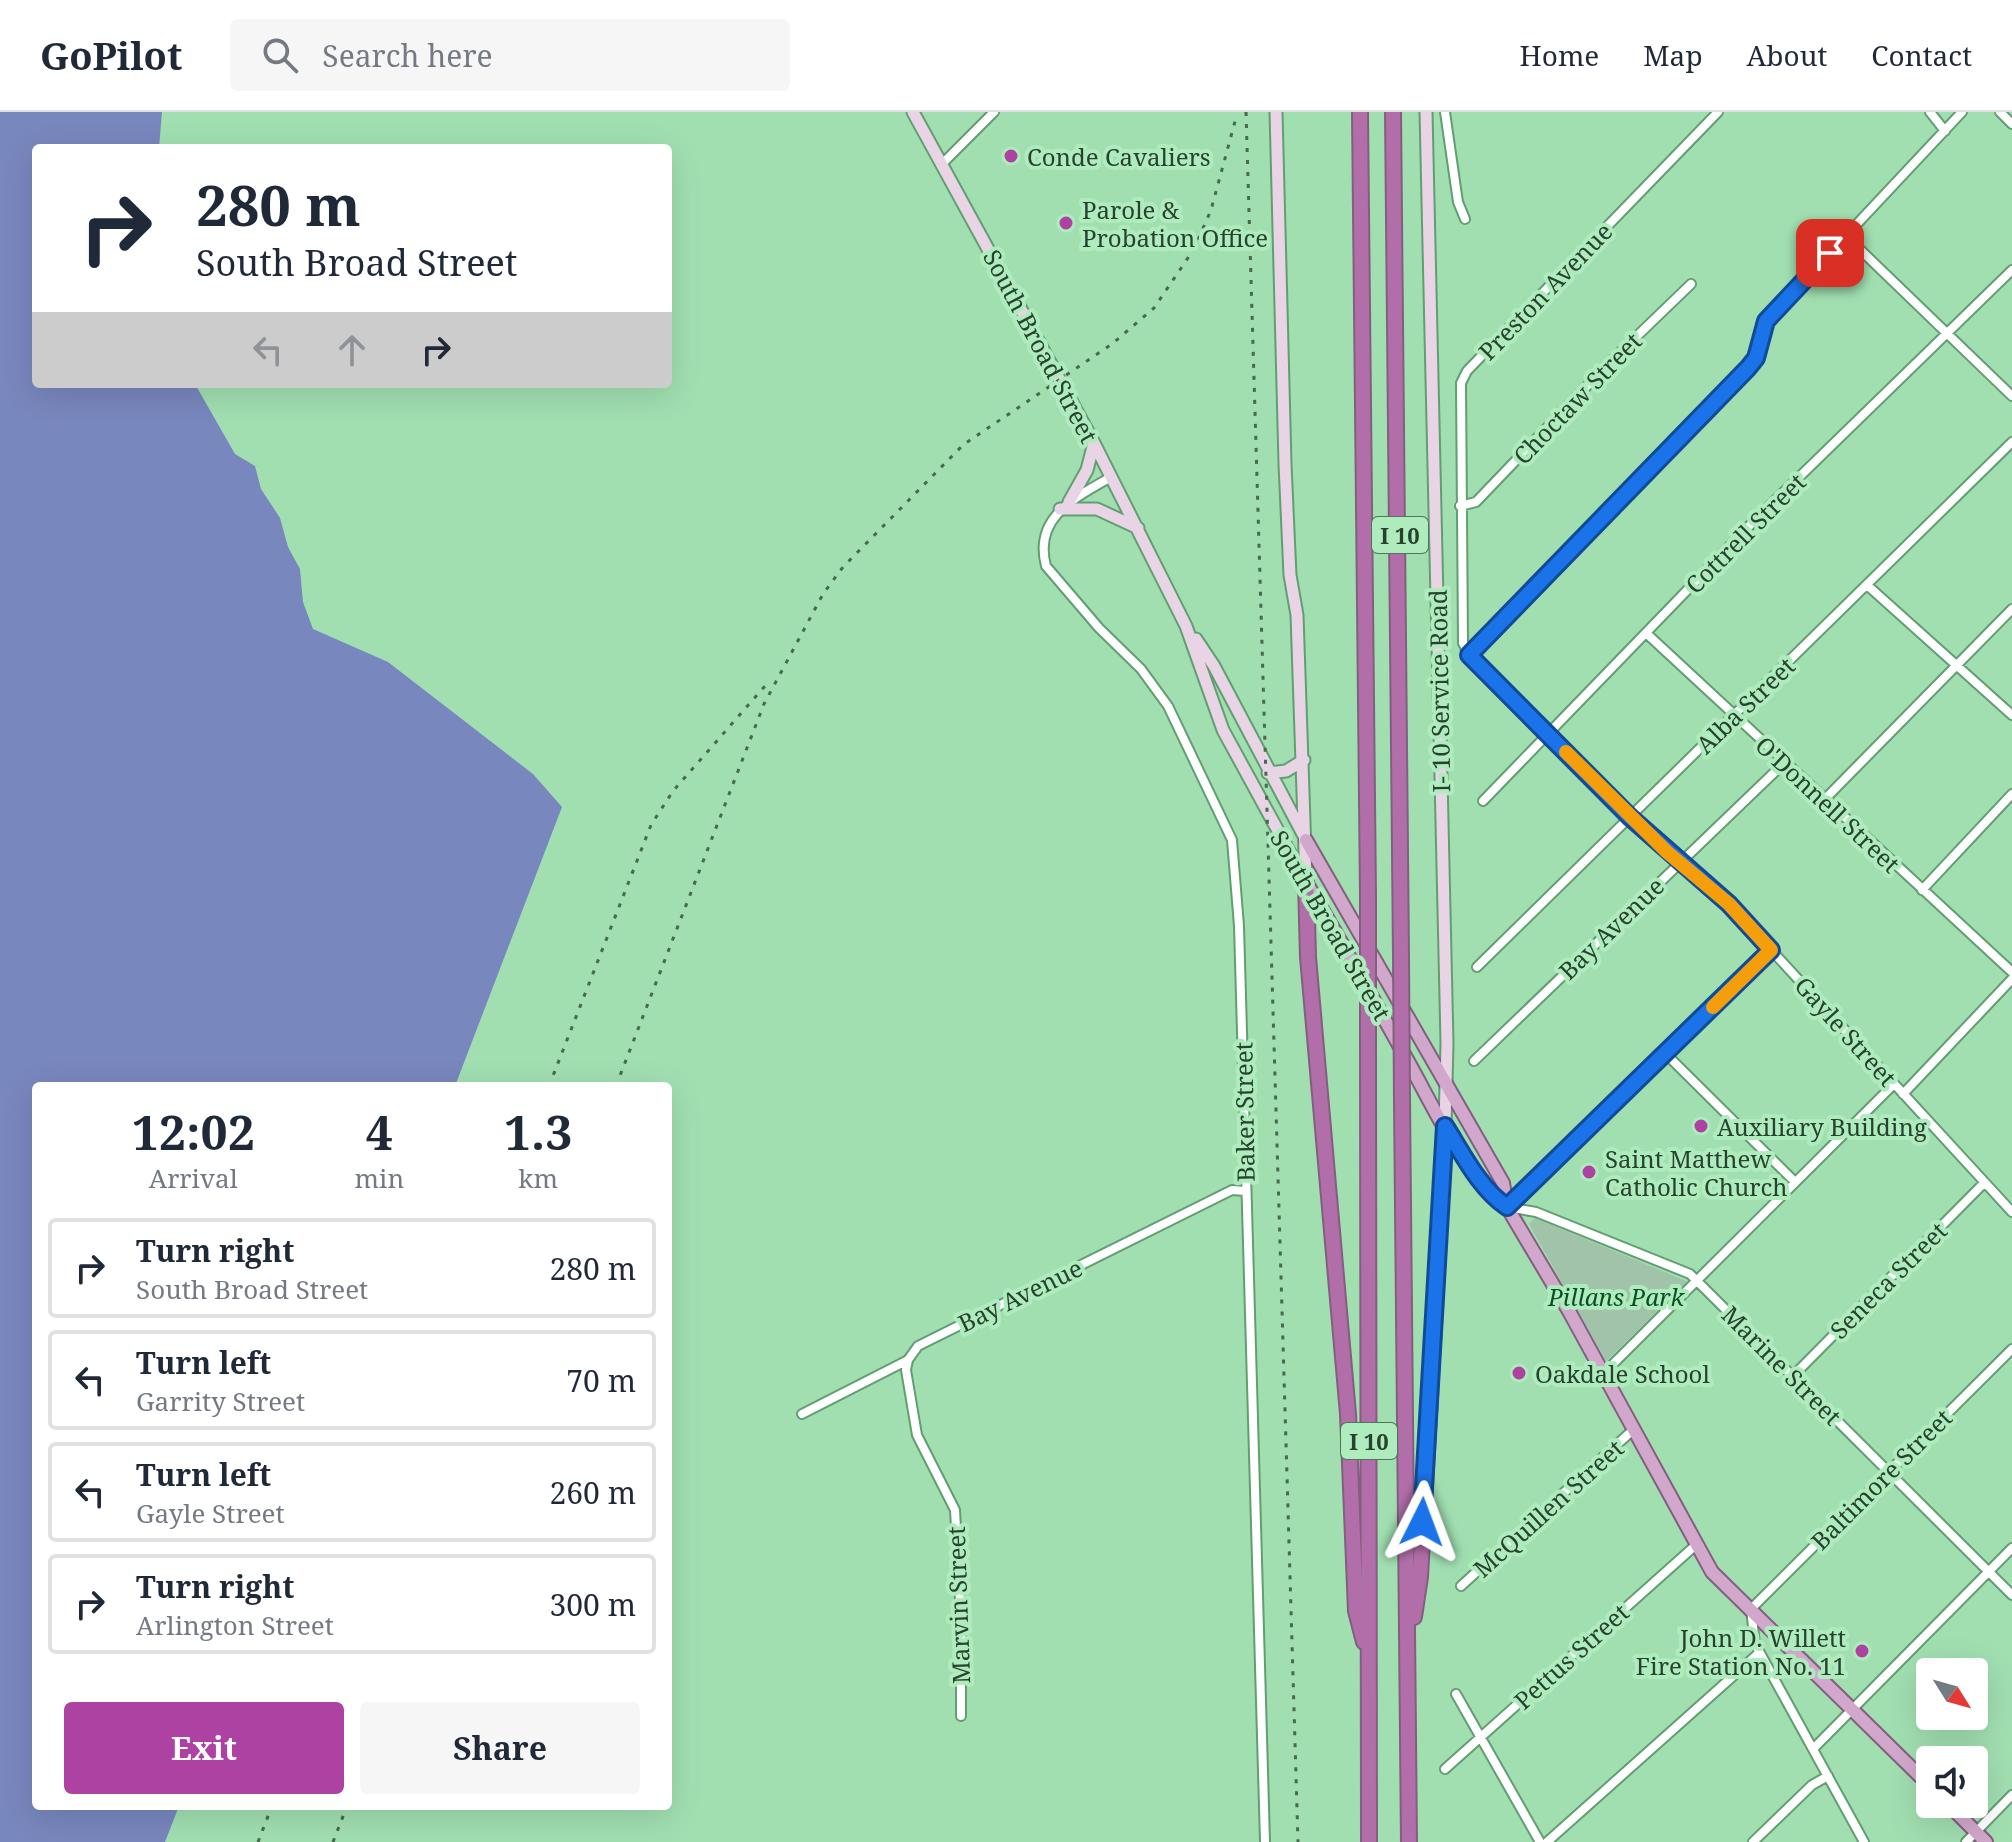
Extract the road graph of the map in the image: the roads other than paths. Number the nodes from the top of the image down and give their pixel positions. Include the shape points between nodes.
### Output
1 (913, 112) edge
2 (994, 112) edge
3 (1276, 112) edge
4 (1360, 112) edge
5 (1393, 112) edge
6 (1426, 112) edge
7 (1445, 112) edge
8 (1718, 112) edge
9 (1930, 112) edge
10 (1962, 112) edge
11 (2000, 112) edge
12 (2012, 124) edge
13 (1945, 131) junction
14 (942, 164) junction
15 (1465, 219) dead end
16 (1846, 236) junction
17 (2012, 270) edge
18 (1691, 284) dead end
19 (1946, 334) junction
20 (2012, 396) edge
21 (2012, 442) edge
22 (1094, 443) junction
23 (1111, 477) junction
24 (1065, 505) junction
25 (1460, 506) junction
26 (1138, 528) junction
27 (1867, 585) junction
28 (2012, 609) edge
29 (1186, 626) junction
30 (1646, 633) junction
31 (1469, 655) junction
32 (1957, 665) junction
33 (2012, 715) edge
34 (1734, 716) junction
35 (1547, 733) junction
36 (1304, 760) junction
37 (1784, 763) junction
38 (1268, 773) junction
39 (2012, 794) edge
40 (1824, 800) junction
41 (1483, 801) dead end
42 (1630, 817) junction
43 (1306, 840) junction
44 (1680, 862) junction
45 (1306, 882) junction
46 (1922, 890) junction
47 (1771, 950) junction
48 (1477, 967) dead end
49 (2012, 972) edge
50 (2012, 979) edge
51 (1666, 1054) junction
52 (1474, 1061) dead end
53 (1894, 1084) junction
54 (1446, 1087) junction
55 (1903, 1094) junction
56 (1445, 1126) junction
57 (1795, 1182) junction
58 (1984, 1183) junction
59 (1245, 1191) junction
60 (1507, 1207) junction
61 (2012, 1212) edge
62 (1696, 1280) junction
63 (2012, 1349) edge
64 (908, 1360) junction
65 (1604, 1373) junction
66 (1792, 1377) junction
67 (802, 1414) dead end
68 (1634, 1429) junction
69 (1888, 1472) junction
70 (1697, 1544) junction
71 (2012, 1548) edge
72 (1988, 1571) junction
73 (1461, 1586) dead end
74 (2012, 1595) edge
75 (1751, 1609) junction
76 (1759, 1653) junction
77 (1369, 1659) junction
78 (1407, 1661) junction
79 (1456, 1694) dead end
80 (1852, 1709) junction
81 (961, 1716) dead end
82 (1481, 1736) junction
83 (1813, 1749) junction
84 (1445, 1769) dead end
85 (1916, 1772) edge
86 (1828, 1776) junction
87 (2012, 1795) edge
88 (1962, 1818) edge
89 (1976, 1832) junction
90 (1265, 1842) edge
91 (1369, 1842) edge
92 (1409, 1842) edge
93 (1540, 1842) edge
94 (1547, 1842) edge
95 (1753, 1842) edge
96 (1864, 1842) edge
97 (1966, 1842) edge
98 (1986, 1842) edge

1 - 14 main road, South Broad Street
2 - 14 street
3 - 36 main road via 1285,464
4 - 77 highway, I 10, bridge
5 - 78 highway, I 10, bridge
6 - 54 main road, I- 10 Service Road
7 - 15 street
8 - 25 street, Preston Avenue via 1467,371 1459,401
9 - 13 street
10 - 13 street
11 - 12 street
13 - 16 street
14 - 22 main road, South Broad Street
16 - 19 street
16 - 31 street via 1766,321 1748,368
17 - 19 street, Cottrell Street
18 - 25 street, Choctaw Street via 1476,502
19 - 20 street
19 - 30 street, Cottrell Street
21 - 27 street, Alba Street
22 - 23 main road, South Broad Street
22 - 24 main road via 1087,470
23 - 24 street
23 - 26 main road, South Broad Street
24 - 26 main road via 1097,509
24 - 59 street, Baker Street via 1043,539 1046,566 1157,688 1232,840
25 - 31 street, Preston Avenue via 1462,629
26 - 29 main road, South Broad Street
27 - 32 street
27 - 34 street, Alba Street
28 - 32 street
29 - 38 main road, South Broad Street via 1214,666
29 - 45 main road, South Broad Street via 1223,730
30 - 34 street, O'Donnell Street
30 - 35 street, Cottrell Street
31 - 35 street, Gayle Street
32 - 33 street
32 - 40 street
34 - 37 street, O'Donnell Street
34 - 42 street, Alba Street
35 - 41 street, Cottrell Street
35 - 42 street, Gayle Street
36 - 38 main road via 1286,771
36 - 43 main road
37 - 40 street, O'Donnell Street
37 - 44 street, Bay Avenue
38 - 43 main road, South Broad Street
39 - 46 street
40 - 46 street, O'Donnell Street
42 - 44 street, Gayle Street
42 - 48 street, Alba Street
43 - 45 main road
43 - 54 main road, South Broad Street
44 - 47 street, Gayle Street
44 - 52 street, Bay Avenue
45 - 56 main road, South Broad Street
45 - 77 highway via 1348,1414 1356,1611
46 - 49 street, O'Donnell Street
47 - 51 street
47 - 53 street, Gayle Street
50 - 55 street
51 - 57 street
51 - 60 street
53 - 55 street, Gayle Street
53 - 57 street
54 - 56 main road, I- 10 Service Road
54 - 60 main road, South Broad Street via 1503,1183
55 - 58 street, Gayle Street
56 - 60 main road, South Broad Street via 1479,1180
56 - 78 highway via 1420,1577
57 - 62 street
58 - 61 street, Gayle Street
58 - 66 street, Seneca Street
59 - 64 street, Bay Avenue via 1232,1190 918,1346
59 - 90 street, Baker Street
60 - 62 street, Marine Street via 1538,1213
60 - 65 main road, South Broad Street
62 - 65 street
62 - 66 street, Marine Street
63 - 69 street, Baltimore Street
64 - 67 street, Bay Avenue
64 - 81 street, Marvin Street via 917,1435 955,1510
65 - 68 main road, South Broad Street
66 - 69 street, Marine Street
68 - 70 main road, South Broad Street
68 - 73 street, McQuillen Street
69 - 72 street, Marine Street
69 - 75 street, Baltimore Street
70 - 75 main road, South Broad Street via 1712,1572
70 - 82 street, Pettus Street
71 - 72 street
72 - 74 street, Marine Street
72 - 80 street
75 - 76 street
75 - 80 main road, South Broad Street
76 - 83 street
76 - 94 street
77 - 91 highway, I 10
78 - 92 highway, I 10
79 - 82 street
80 - 83 street
80 - 85 main road, South Broad Street
82 - 84 street, Pettus Street
82 - 93 street
83 - 86 street
86 - 95 street
86 - 96 street
87 - 89 street
88 - 89 main road
89 - 97 street
89 - 98 main road

